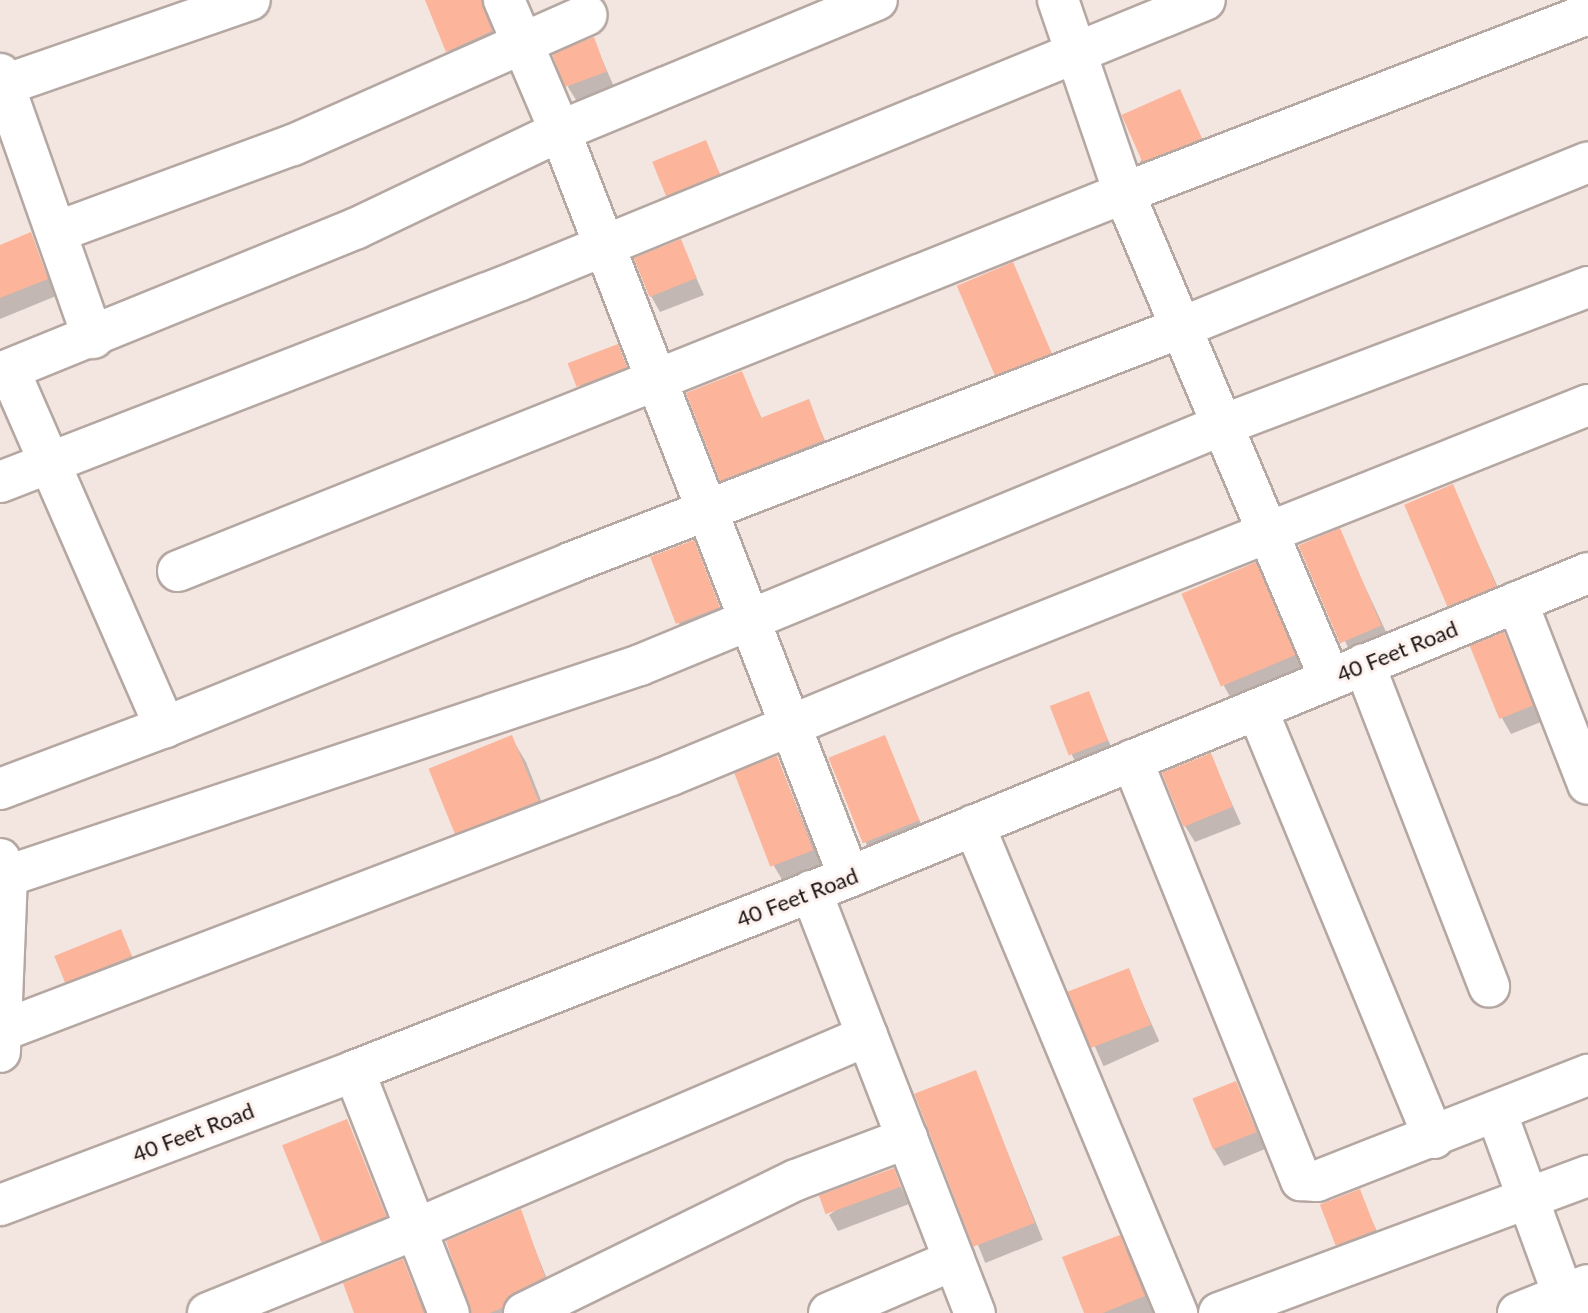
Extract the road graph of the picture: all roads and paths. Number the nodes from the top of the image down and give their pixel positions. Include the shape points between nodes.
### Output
1 (250, 0) edge
2 (504, 0) edge
3 (877, 0) edge
4 (1058, 0) edge
5 (1205, 0) edge
6 (1588, 14) edge
7 (586, 15) dead end
8 (522, 42) junction
9 (1075, 52) junction
10 (2, 79) edge
11 (560, 131) junction
12 (1588, 162) edge
13 (1124, 193) junction
14 (56, 232) junction
15 (603, 246) junction
16 (1588, 287) edge
17 (1180, 328) junction
18 (93, 338) junction
19 (5, 371) edge
20 (657, 379) junction
21 (1588, 405) edge
22 (1220, 426) junction
23 (48, 465) junction
24 (0, 482) edge
25 (707, 510) junction
26 (1267, 533) junction
27 (178, 571) dead end
28 (1588, 573) edge
29 (1517, 602) junction
30 (750, 620) junction
31 (1347, 671) junction
32 (1257, 709) junction
33 (792, 725) junction
34 (165, 727) junction
35 (1132, 760) junction
36 (1588, 784) edge
37 (0, 789) edge
38 (974, 825) junction
39 (4, 868) edge
40 (849, 877) junction
41 (811, 891) junction
42 (1489, 987) dead end
43 (1, 1031) edge
44 (867, 1036) junction
45 (0, 1052) edge
46 (354, 1071) junction
47 (1588, 1075) edge
48 (1497, 1114) junction
49 (907, 1138) junction
50 (1434, 1138) junction
51 (1588, 1176) edge
52 (1528, 1200) junction
53 (0, 1205) edge
54 (416, 1229) junction
55 (954, 1260) junction
56 (1573, 1298) edge
57 (208, 1313) edge
58 (449, 1313) edge
59 (524, 1313) edge
60 (829, 1313) edge
61 (975, 1313) edge
62 (1177, 1313) edge
63 (1219, 1313) edge
64 (1518, 1313) edge

1 - 10 street
2 - 8 street
3 - 11 street
4 - 9 street
5 - 9 street
6 - 13 street
7 - 8 street
8 - 11 street
8 - 14 street via 293,145
9 - 13 street
9 - 15 street
10 - 14 street
11 - 15 street
11 - 18 street via 357,228
12 - 17 street
13 - 17 street
13 - 20 street
14 - 18 street
15 - 20 street
15 - 23 street
16 - 22 street
17 - 22 street
17 - 25 street
18 - 19 street
19 - 23 street
20 - 25 street
20 - 27 street
21 - 26 street
22 - 26 street
22 - 30 street
23 - 24 street
23 - 34 street
25 - 30 street
25 - 34 street
26 - 31 street
26 - 33 street
28 - 29 street, 40 Feet Road
29 - 31 street, 40 Feet Road
29 - 36 street
30 - 33 street
30 - 39 street via 640,665
31 - 32 street, 40 Feet Road
31 - 42 street
32 - 35 street, 40 Feet Road
32 - 50 street
33 - 40 street
33 - 43 street
34 - 37 street
35 - 38 street, 40 Feet Road
35 - 50 street via 1301,1180 1317,1181
38 - 40 street, 40 Feet Road
38 - 62 street
39 - 43 street
40 - 41 street, 40 Feet Road
41 - 44 street
41 - 46 street, 40 Feet Road
43 - 45 street
44 - 49 street
44 - 54 street
46 - 53 street, 40 Feet Road
46 - 54 street
47 - 48 street
48 - 50 street
48 - 52 street
49 - 55 street
49 - 59 street via 734,1209
51 - 52 street
52 - 56 street
52 - 63 street
54 - 57 street
54 - 58 street
55 - 60 street
55 - 61 street
56 - 64 street

